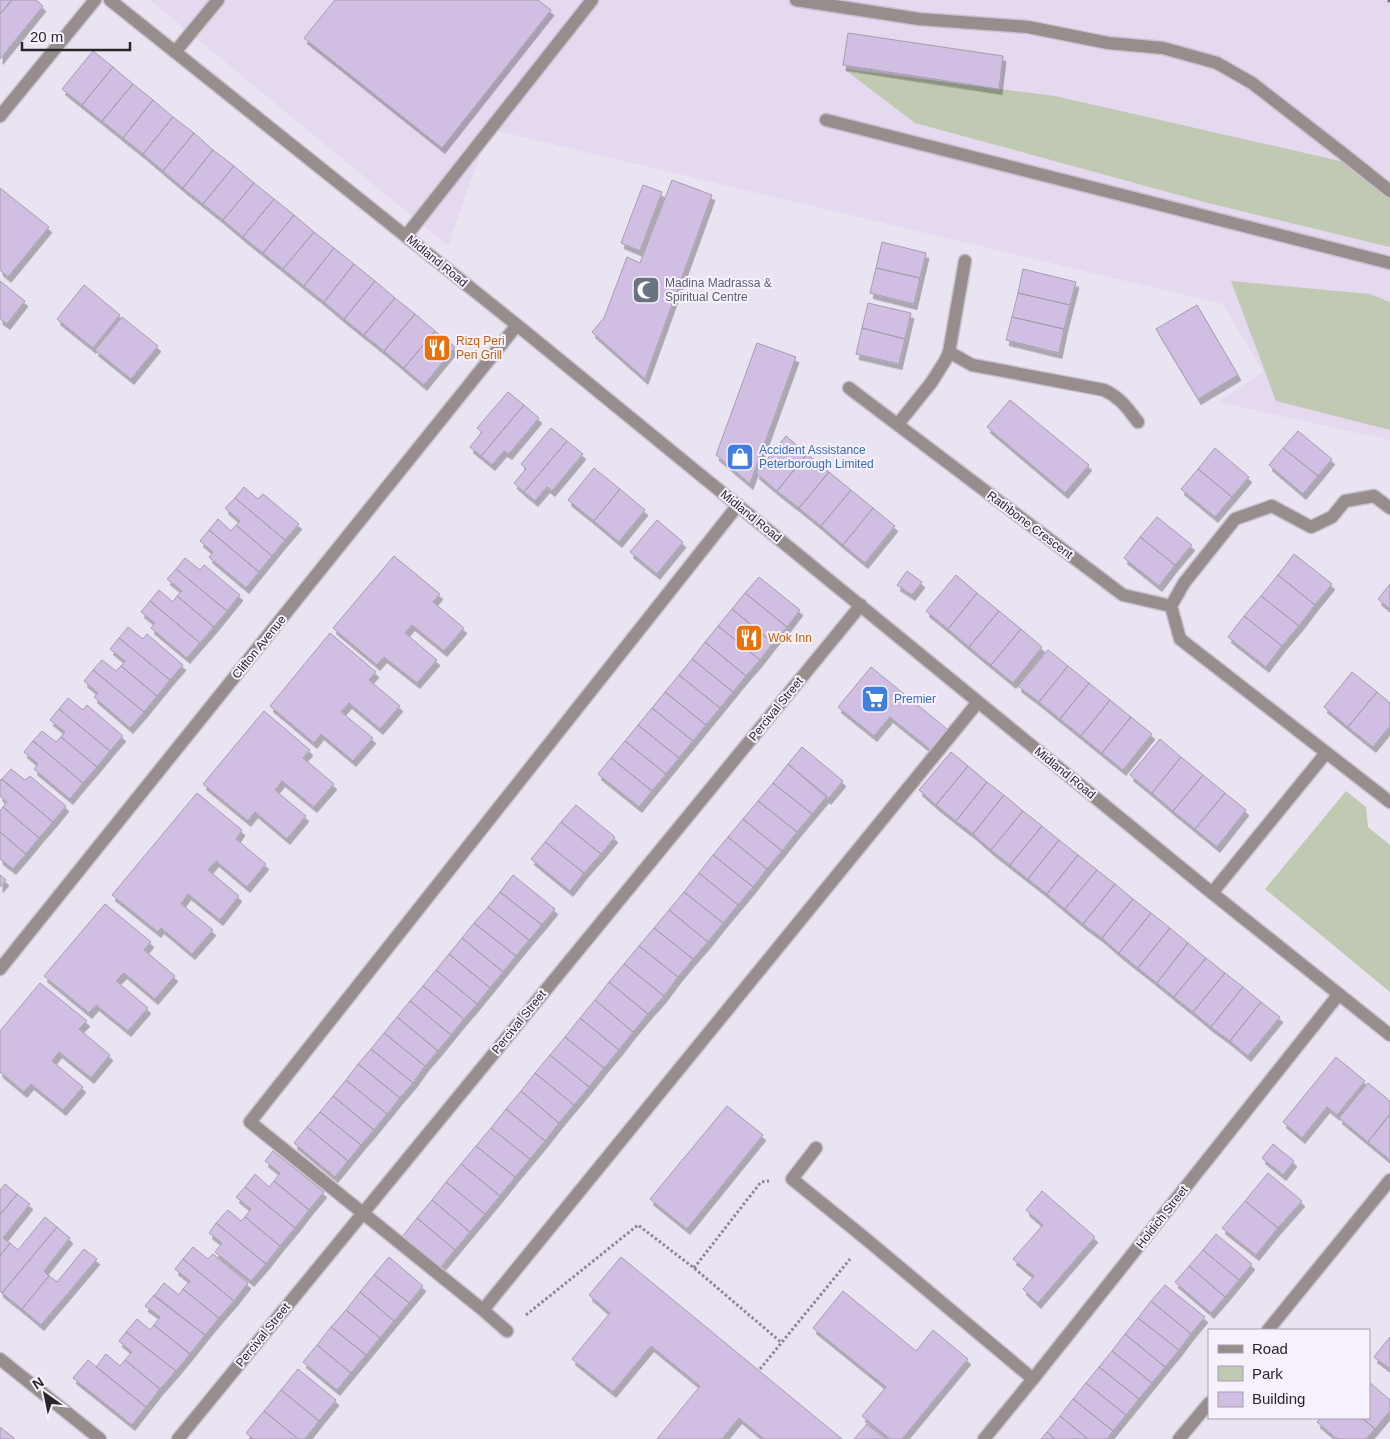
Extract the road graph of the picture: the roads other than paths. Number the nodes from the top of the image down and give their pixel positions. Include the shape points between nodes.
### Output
1 (94, 0) edge
2 (110, 0) edge
3 (218, 0) edge
4 (592, 0) edge
5 (796, 0) edge
6 (174, 52) junction
7 (0, 116) edge
8 (826, 120) dead end
9 (1390, 192) edge
10 (406, 236) junction
11 (965, 261) dead end
12 (1390, 262) edge
13 (518, 325) junction
14 (949, 352) junction
15 (849, 388) dead end
16 (1138, 422) dead end
17 (898, 424) junction
18 (738, 505) junction
19 (1390, 508) edge
20 (861, 605) junction
21 (1172, 606) junction
22 (978, 702) junction
23 (1326, 753) junction
24 (1390, 802) edge
25 (1212, 893) junction
26 (0, 969) edge
27 (1339, 994) junction
28 (1390, 1035) edge
29 (816, 1148) dead end
30 (1390, 1180) edge
31 (362, 1214) junction
32 (483, 1310) junction
33 (1269, 1329) edge
34 (507, 1331) road end
35 (0, 1359) edge
36 (1033, 1379) junction
37 (1208, 1404) edge
38 (100, 1439) edge
39 (178, 1439) edge
40 (984, 1439) edge
41 (1179, 1439) edge

1 - 7 street
2 - 6 street, Midland Road
3 - 6 street
4 - 10 street
5 - 9 street via 919,19 1028,27 1108,43 1163,48 1216,63 1252,83
6 - 10 street, Midland Road
8 - 12 street
10 - 13 street, Midland Road
11 - 14 street
13 - 18 street, Midland Road
13 - 26 street, Clifton Avenue
14 - 16 street via 983,368 1104,390 1123,402
14 - 17 street via 946,361
15 - 17 street, Rathbone Crescent
17 - 21 street, Rathbone Crescent via 1122,594
18 - 20 street, Midland Road
18 - 31 street via 250,1122
19 - 21 street via 1374,496 1345,501 1332,518 1312,527 1272,506 1235,519 1184,583
20 - 22 street, Midland Road
20 - 31 street, Percival Street
21 - 23 street via 1180,639
22 - 25 street, Midland Road
22 - 32 street
23 - 24 street
23 - 25 street
25 - 27 street, Midland Road
27 - 28 street, Midland Road
27 - 36 street, Holdich Street
29 - 36 street via 792,1179
30 - 33 street
31 - 32 street
31 - 39 street, Percival Street
32 - 34 street
35 - 38 street
36 - 40 street, Holdich Street
37 - 41 street

